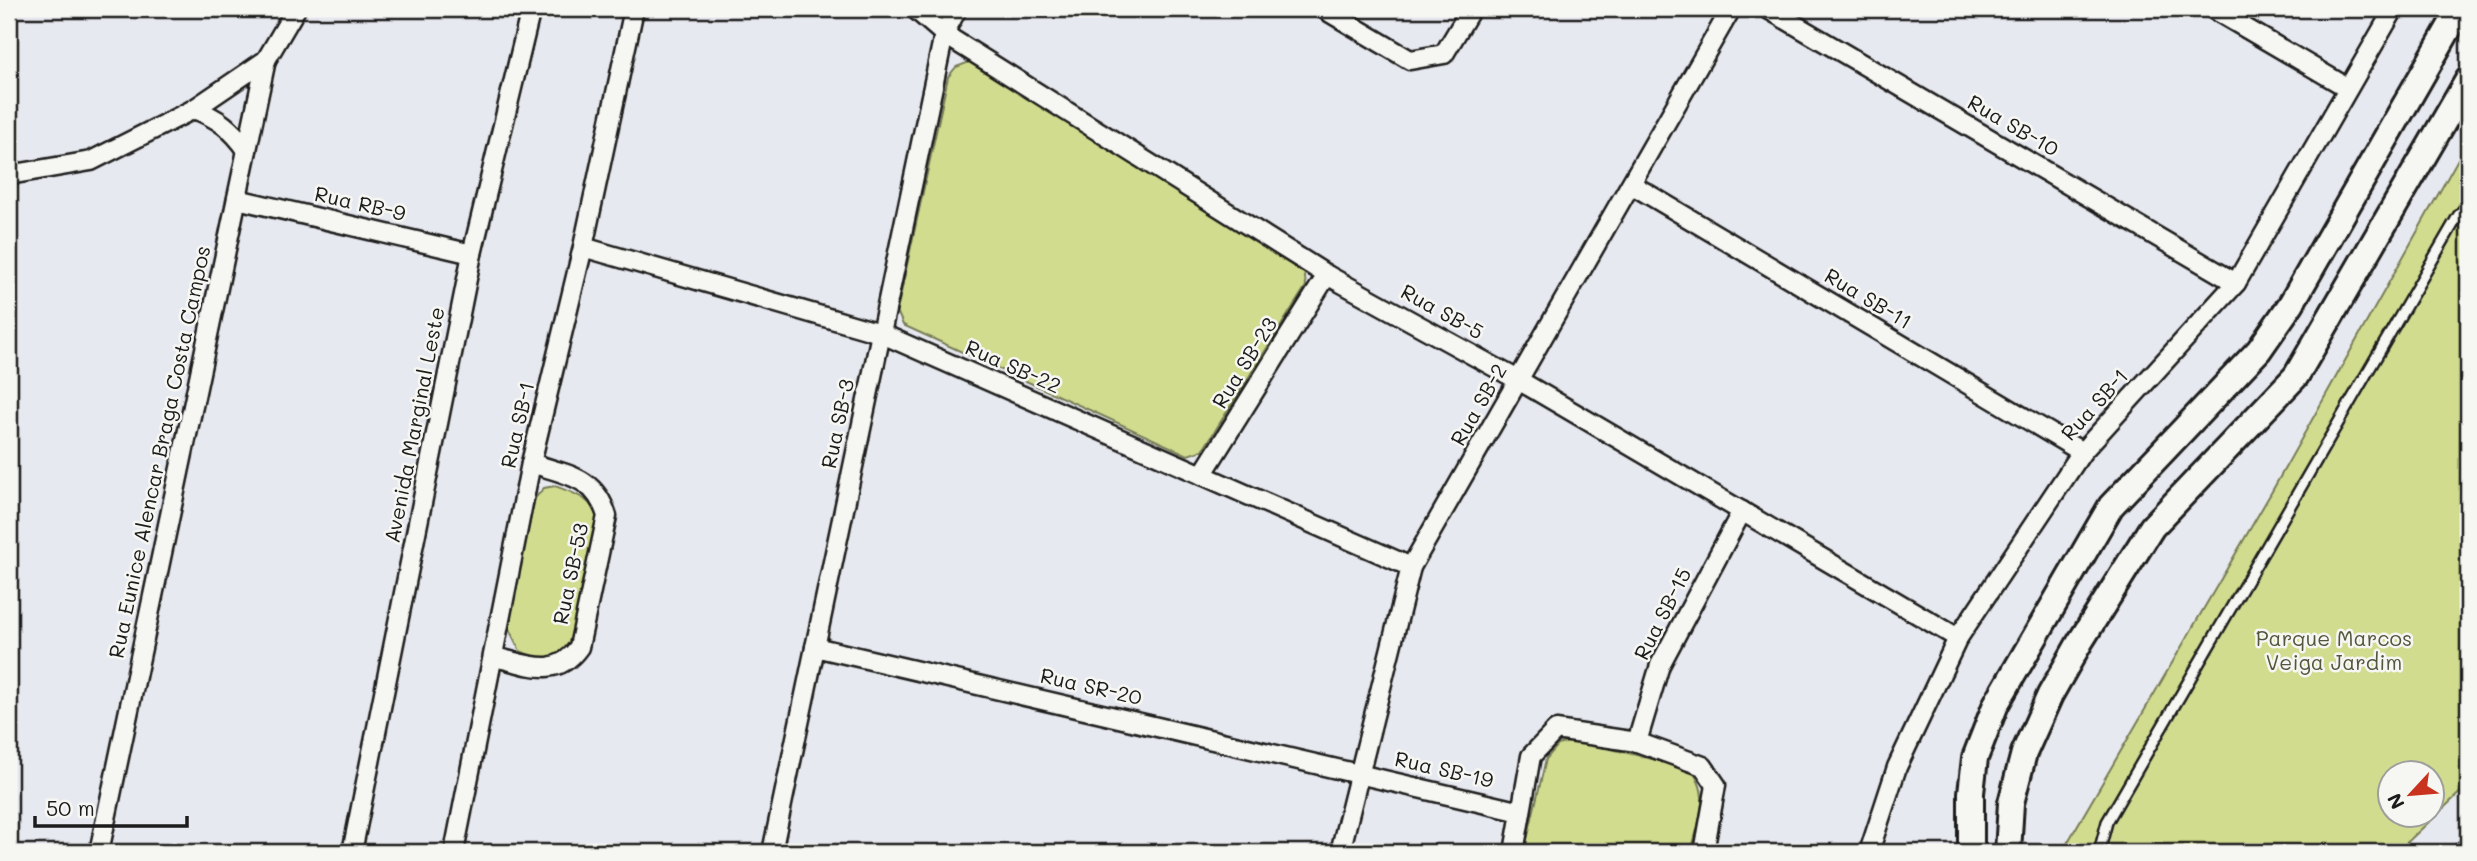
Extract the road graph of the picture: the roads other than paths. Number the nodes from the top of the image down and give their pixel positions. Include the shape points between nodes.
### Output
1 (296, 9) edge
2 (531, 9) edge
3 (634, 9) edge
4 (915, 9) edge
5 (957, 9) edge
6 (1324, 9) edge
7 (1471, 9) edge
8 (1731, 9) edge
9 (1768, 9) edge
10 (2213, 9) edge
11 (2394, 9) edge
12 (2460, 9) edge
13 (944, 34) junction
14 (266, 61) junction
15 (2468, 80) edge
16 (2348, 88) junction
17 (194, 108) junction
18 (247, 150) junction
19 (9, 175) edge
20 (1631, 184) junction
21 (237, 199) junction
22 (2468, 204) edge
23 (583, 247) junction
24 (472, 254) junction
25 (1327, 275) junction
26 (2236, 283) junction
27 (880, 333) junction
28 (1520, 380) junction
29 (2082, 452) junction
30 (531, 463) junction
31 (1202, 475) junction
32 (1742, 511) junction
33 (1411, 567) junction
34 (1958, 638) junction
35 (815, 647) junction
36 (494, 657) junction
37 (1637, 742) junction
38 (1357, 773) junction
39 (1521, 811) junction
40 (2468, 841) edge
41 (99, 852) edge
42 (352, 852) edge
43 (454, 852) edge
44 (772, 852) edge
45 (1340, 852) edge
46 (1514, 852) edge
47 (1704, 852) edge
48 (1869, 852) edge
49 (1970, 852) edge
50 (2008, 852) edge
51 (2099, 852) edge
52 (2456, 852) edge

1 - 14 street
2 - 24 street, Avenida Marginal Leste
3 - 23 street, Rua SB-1
4 - 13 street, Rua SB-5
5 - 13 street, Rua SB-3
6 - 7 street via 1410,60 1444,54
8 - 20 street, Rua SB-2
9 - 26 street, Rua SB-10
10 - 16 street
11 - 16 street, Rua SB-1
12 - 49 street via 2259,350 2104,518 1996,704 1975,758
13 - 25 street, Rua SB-5
13 - 27 street, Rua SB-3
14 - 17 street
14 - 18 street, Rua Eunice Alencar Braga Costa Campos
15 - 50 street via 2296,376 2152,527 2080,642 2024,753 2011,803
16 - 26 street, Rua SB-1
17 - 18 street via 225,124
17 - 19 street via 91,161
18 - 21 street, Rua Eunice Alencar Braga Costa Campos
20 - 28 street, Rua SB-2
20 - 29 street, Rua SB-11
21 - 24 street, Rua RB-9
21 - 41 street, Rua Eunice Alencar Braga Costa Campos
22 - 51 lane via 2107,822
23 - 27 street, Rua SB-22
23 - 30 street, Rua SB-1
24 - 42 street, Avenida Marginal Leste
25 - 28 street, Rua SB-5
25 - 31 street, Rua SB-23
26 - 29 street, Rua SB-1
27 - 31 street, Rua SB-22
27 - 35 street, Rua SB-3
28 - 32 street, Rua SB-5
28 - 33 street, Rua SB-2
29 - 34 street, Rua SB-1
30 - 36 street, Rua SB-1
30 - 36 street, Rua SB-53 via 588,482 607,516 579,647 569,661 540,667
31 - 33 street, Rua SB-22
32 - 34 street, Rua SB-5
32 - 37 street, Rua SB-15 via 1660,665
33 - 38 street, Rua SB-2
34 - 48 street, Rua SB-1 via 1896,767
35 - 38 street, Rua SR-20
35 - 44 street, Rua SB-3
36 - 43 street, Rua SB-1
37 - 39 street via 1556,730 1531,756
37 - 47 street via 1703,766 1716,785
38 - 39 street, Rua SB-19
38 - 45 street, Rua SB-2
39 - 46 street
40 - 52 lane

